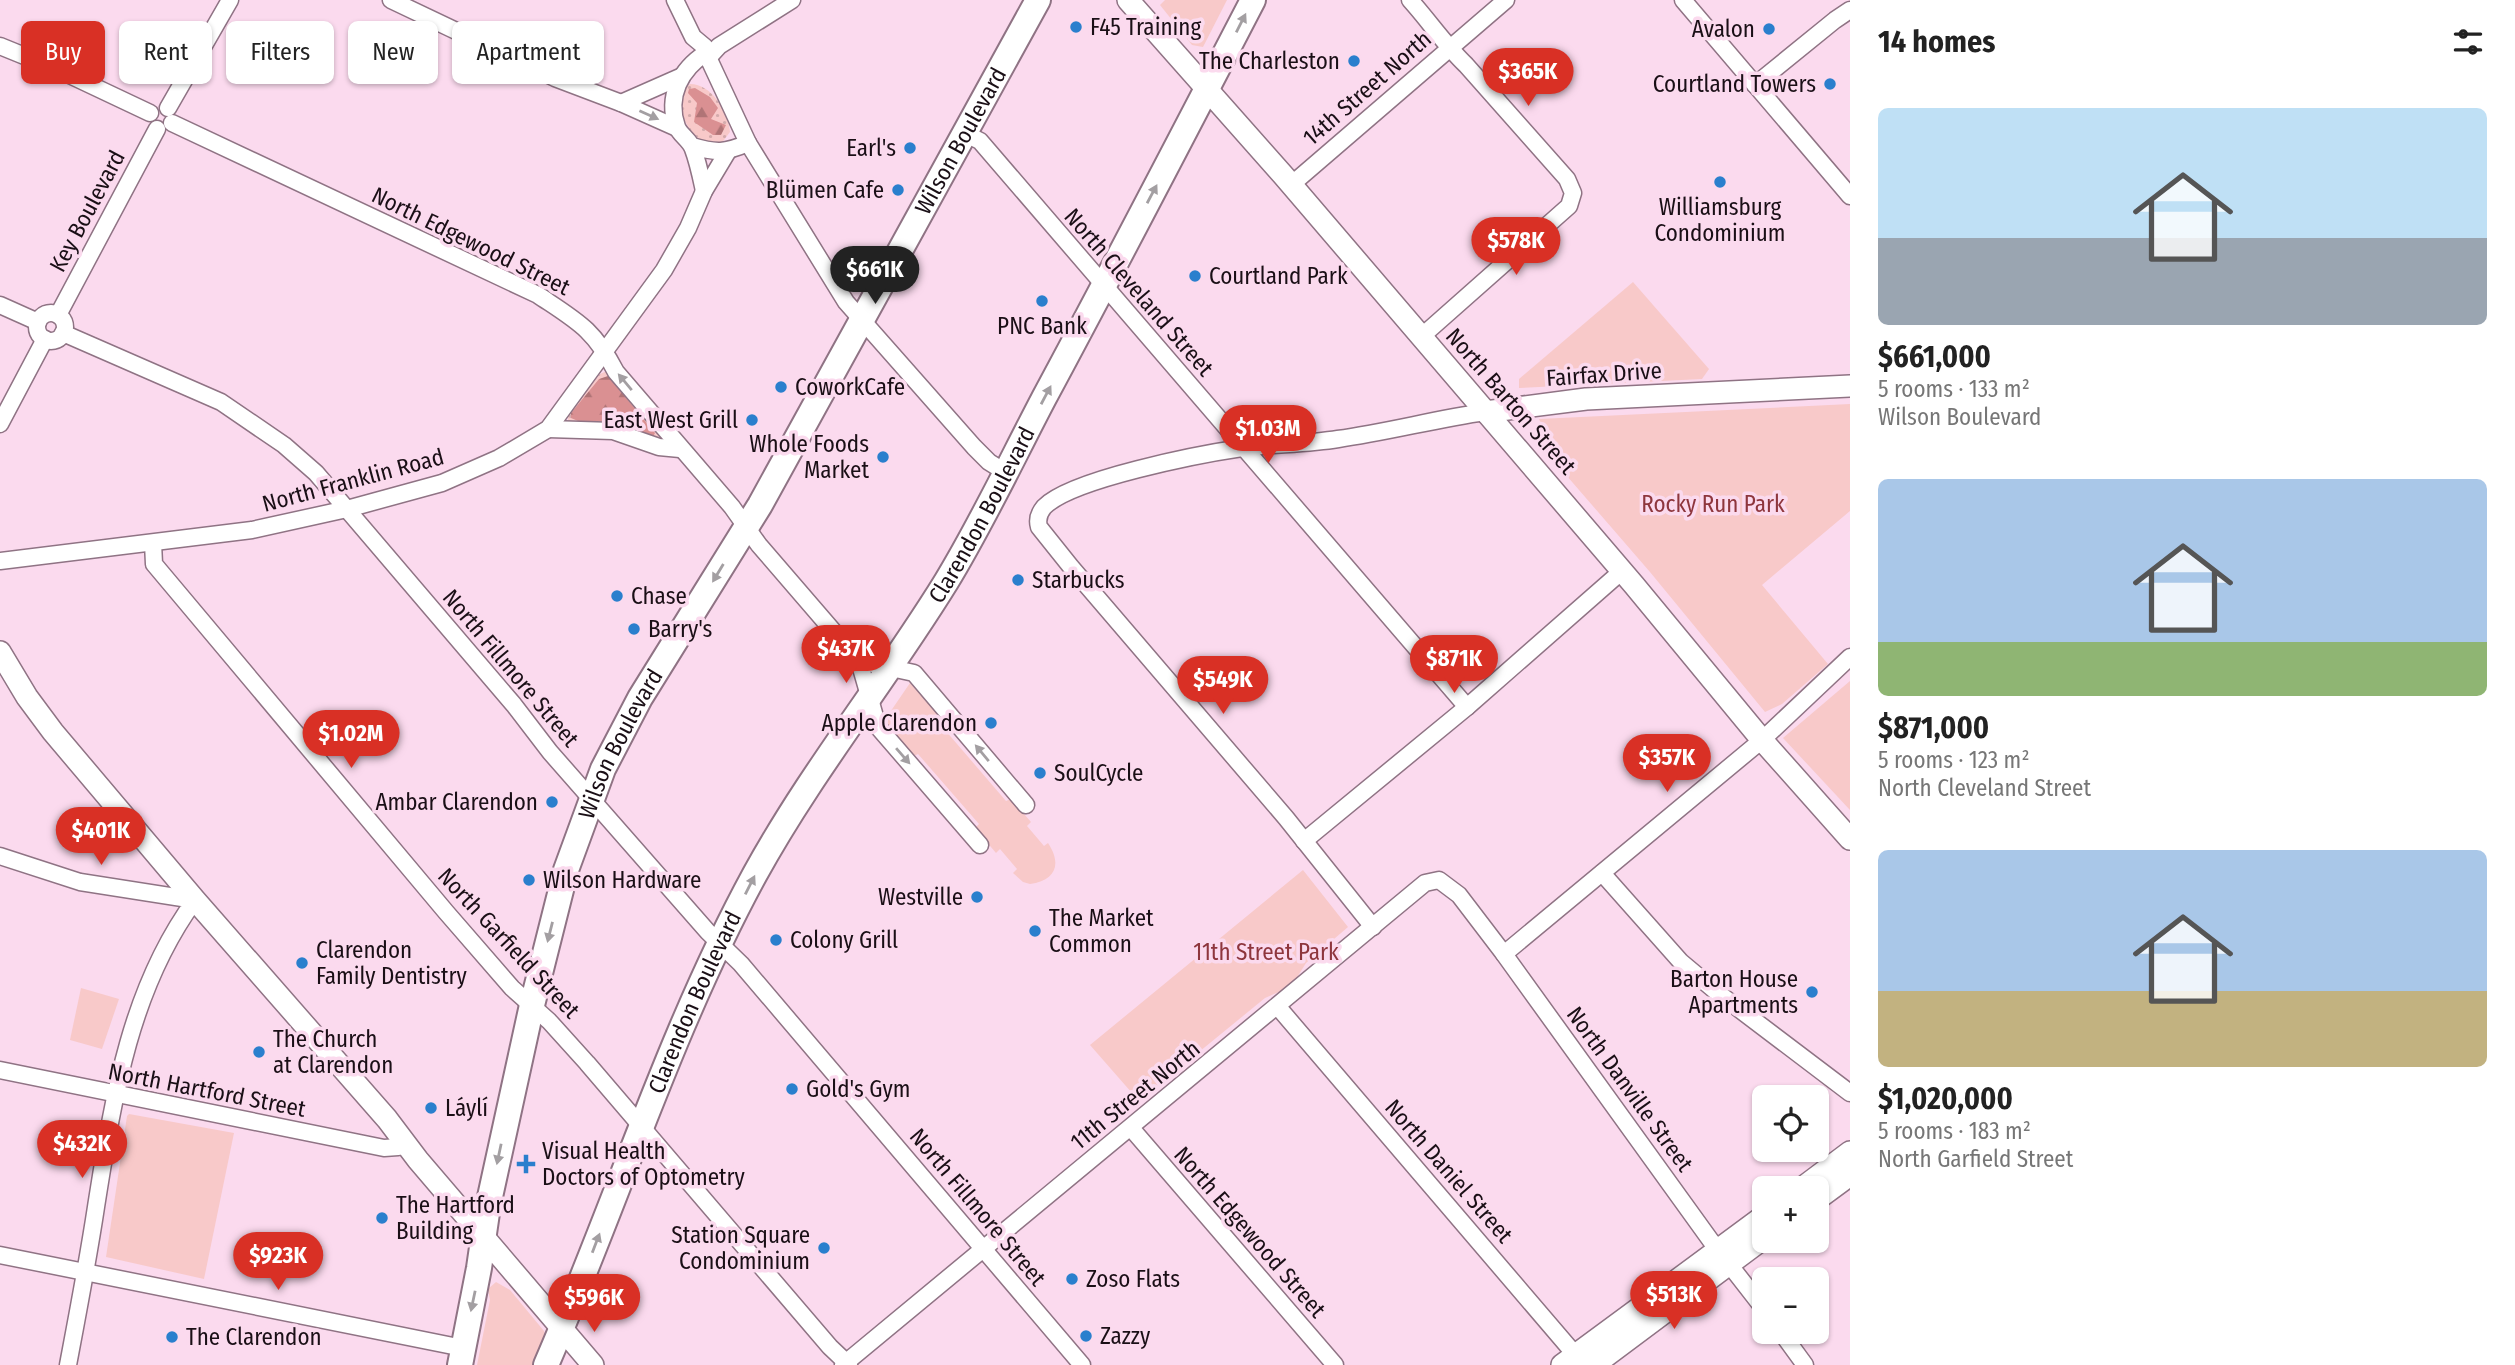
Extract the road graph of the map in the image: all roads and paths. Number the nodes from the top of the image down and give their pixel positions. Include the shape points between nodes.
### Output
1 (230, 0) edge
2 (391, 0) edge
3 (675, 0) edge
4 (792, 0) edge
5 (1038, 0) edge
6 (1128, 0) edge
7 (1253, 0) edge
8 (1410, 0) edge
9 (1506, 0) edge
10 (1683, 0) edge
11 (1850, 10) edge
12 (0, 47) edge
13 (1448, 48) junction
14 (702, 57) junction
15 (680, 77) junction
16 (1755, 85) junction
17 (1208, 90) junction
18 (621, 103) junction
19 (165, 120) junction
20 (677, 128) junction
21 (964, 133) junction
22 (748, 143) junction
23 (692, 146) junction
24 (728, 151) junction
25 (1291, 185) junction
26 (705, 191) junction
27 (1850, 196) edge
28 (1104, 285) junction
29 (0, 305) edge
30 (58, 315) junction
31 (862, 318) junction
32 (38, 322) junction
33 (63, 333) junction
34 (1421, 337) junction
35 (45, 339) junction
36 (606, 351) junction
37 (1850, 386) edge
38 (1486, 412) junction
39 (0, 424) edge
40 (548, 429) junction
41 (1244, 448) junction
42 (680, 449) junction
43 (1005, 472) junction
44 (347, 509) junction
45 (747, 527) junction
46 (153, 542) junction
47 (4, 559) edge
48 (1622, 571) junction
49 (0, 652) edge
50 (1850, 657) edge
51 (859, 661) junction
52 (890, 666) junction
53 (870, 698) junction
54 (1467, 707) junction
55 (1762, 740) junction
56 (591, 799) junction
57 (1026, 805) dead end
58 (1850, 839) edge
59 (1304, 841) junction
60 (980, 845) dead end
61 (0, 856) edge
62 (1602, 873) junction
63 (1459, 895) joint
64 (195, 900) junction
65 (1373, 927) junction
66 (719, 944) junction
67 (1504, 954) junction
68 (532, 1005) junction
69 (1278, 1007) junction
70 (0, 1070) edge
71 (1850, 1093) edge
72 (115, 1094) junction
73 (640, 1125) junction
74 (1131, 1128) junction
75 (405, 1143) junction
76 (1850, 1152) edge
77 (1850, 1175) edge
78 (1818, 1176) edge
79 (1829, 1190) edge
80 (1752, 1228) edge
81 (484, 1237) junction
82 (1752, 1244) edge
83 (984, 1250) junction
84 (0, 1255) edge
85 (1724, 1257) junction
86 (86, 1272) junction
87 (1752, 1293) edge
88 (563, 1329) junction
89 (1790, 1344) edge
90 (461, 1357) edge
91 (1579, 1362) edge
92 (846, 1364) edge
93 (68, 1365) edge
94 (546, 1365) edge
95 (593, 1365) edge
96 (1082, 1365) edge
97 (1335, 1365) edge
98 (1805, 1365) edge

1 - 19 street, Key Boulevard
2 - 18 street via 555,78
3 - 14 street via 693,37 705,47
4 - 14 street
5 - 21 main road, Wilson Boulevard
6 - 17 street, North Barton Street
17 -> 7 main road, Clarendon Boulevard
8 - 13 street
9 - 13 street, 14th Street North
10 - 16 street
11 - 16 street
12 - 19 street via 150,113 150,122
13 - 25 street, 14th Street North
13 - 34 street via 1567,179 1573,193 1569,206
14 - 15 street
14 - 22 street
15 - 18 street
15 - 20 street via 673,100
16 - 27 street
17 - 25 street, North Barton Street
28 -> 17 main road, Clarendon Boulevard
18 -> 20 street
19 - 30 street, Key Boulevard
19 - 36 street, North Edgewood Street via 538,295 587,327
20 - 23 street
21 - 28 street, North Cleveland Street via 979,141
21 - 31 main road, Wilson Boulevard
22 - 24 street
22 - 31 street via 846,303
23 - 24 street
23 - 26 street
24 - 26 street
25 - 34 street, North Barton Street
26 - 36 street, North Franklin Road via 664,270
28 - 41 street, North Cleveland Street
43 -> 28 main road, Clarendon Boulevard
29 - 32 street
30 - 32 street via 46,314
30 - 33 street via 64,323
31 - 43 street via 974,447
31 - 45 main road, Wilson Boulevard
32 - 35 street via 38,332
33 - 35 street via 55,340
33 - 44 street, North Fillmore Street via 221,402 284,445
34 - 38 street, North Barton Street
35 - 39 street
36 - 40 street, North Franklin Road
42 -> 36 street, North Edgewood Street via 616,372
37 - 38 street, Fairfax Drive via 1586,399
38 - 41 street, Fairfax Drive via 1337,440
38 - 48 street, North Barton Street
40 - 42 street via 612,431
40 - 44 street, North Franklin Road via 499,458 442,483
41 - 54 street, North Cleveland Street
41 - 59 street, Fairfax Drive via 1168,462 1062,495 1040,512 1039,527
42 - 45 street, North Edgewood Street
43 - 52 main road, Clarendon Boulevard via 946,582
44 - 46 street, North Franklin Road via 251,530
44 - 56 street, North Fillmore Street
45 - 51 street, North Edgewood Street
45 -> 56 main road, Wilson Boulevard via 640,698
46 - 47 street, North Franklin Road
46 - 68 street, North Garfield Street via 154,564 446,912
48 - 54 street
48 - 55 street, North Barton Street
49 - 64 street via 54,732
50 - 55 street
51 - 52 street
51 - 53 street, North Edgewood Street
52 - 53 main road, Clarendon Boulevard
57 -> 52 street via 914,673
53 -> 60 street, North Edgewood Street via 878,727
66 -> 53 main road, Clarendon Boulevard via 786,823
54 - 59 street
55 - 58 street, North Barton Street
55 - 62 street
56 - 66 street, North Fillmore Street
56 -> 68 main road, Wilson Boulevard via 561,889
59 - 65 street
61 - 64 street via 80,882
62 - 67 street
62 - 71 street via 1681,962
63 - 65 street, 11th Street North via 1439,880 1425,883
63 - 67 street, North Danville Street
64 - 72 street via 156,965 127,1040
64 - 75 street
65 - 69 street, 11th Street North
66 - 73 main road, Clarendon Boulevard
66 - 83 street, North Fillmore Street via 759,984
67 - 85 street, North Danville Street
68 - 73 street, North Garfield Street
68 -> 81 main road, Wilson Boulevard
69 - 74 street, 11th Street North
69 - 91 street, North Daniel Street
70 - 72 street, North Hartford Street
72 - 75 street, North Hartford Street via 384,1148
72 - 86 street
88 -> 73 main road, Clarendon Boulevard
73 - 92 street, North Garfield Street
74 - 83 street, 11th Street North
74 - 97 street, North Edgewood Street
75 - 81 street
76 - 78 street
77 - 79 street
80 - 85 street
81 - 88 street
81 -> 90 main road, Wilson Boulevard
82 - 85 street
83 - 92 street, 11th Street North
83 - 96 street, North Fillmore Street
84 - 86 street
85 - 87 street, North Danville Street
85 - 91 street
86 - 90 street
86 - 93 street
88 - 94 main road, Clarendon Boulevard
88 - 95 street
89 - 98 street

